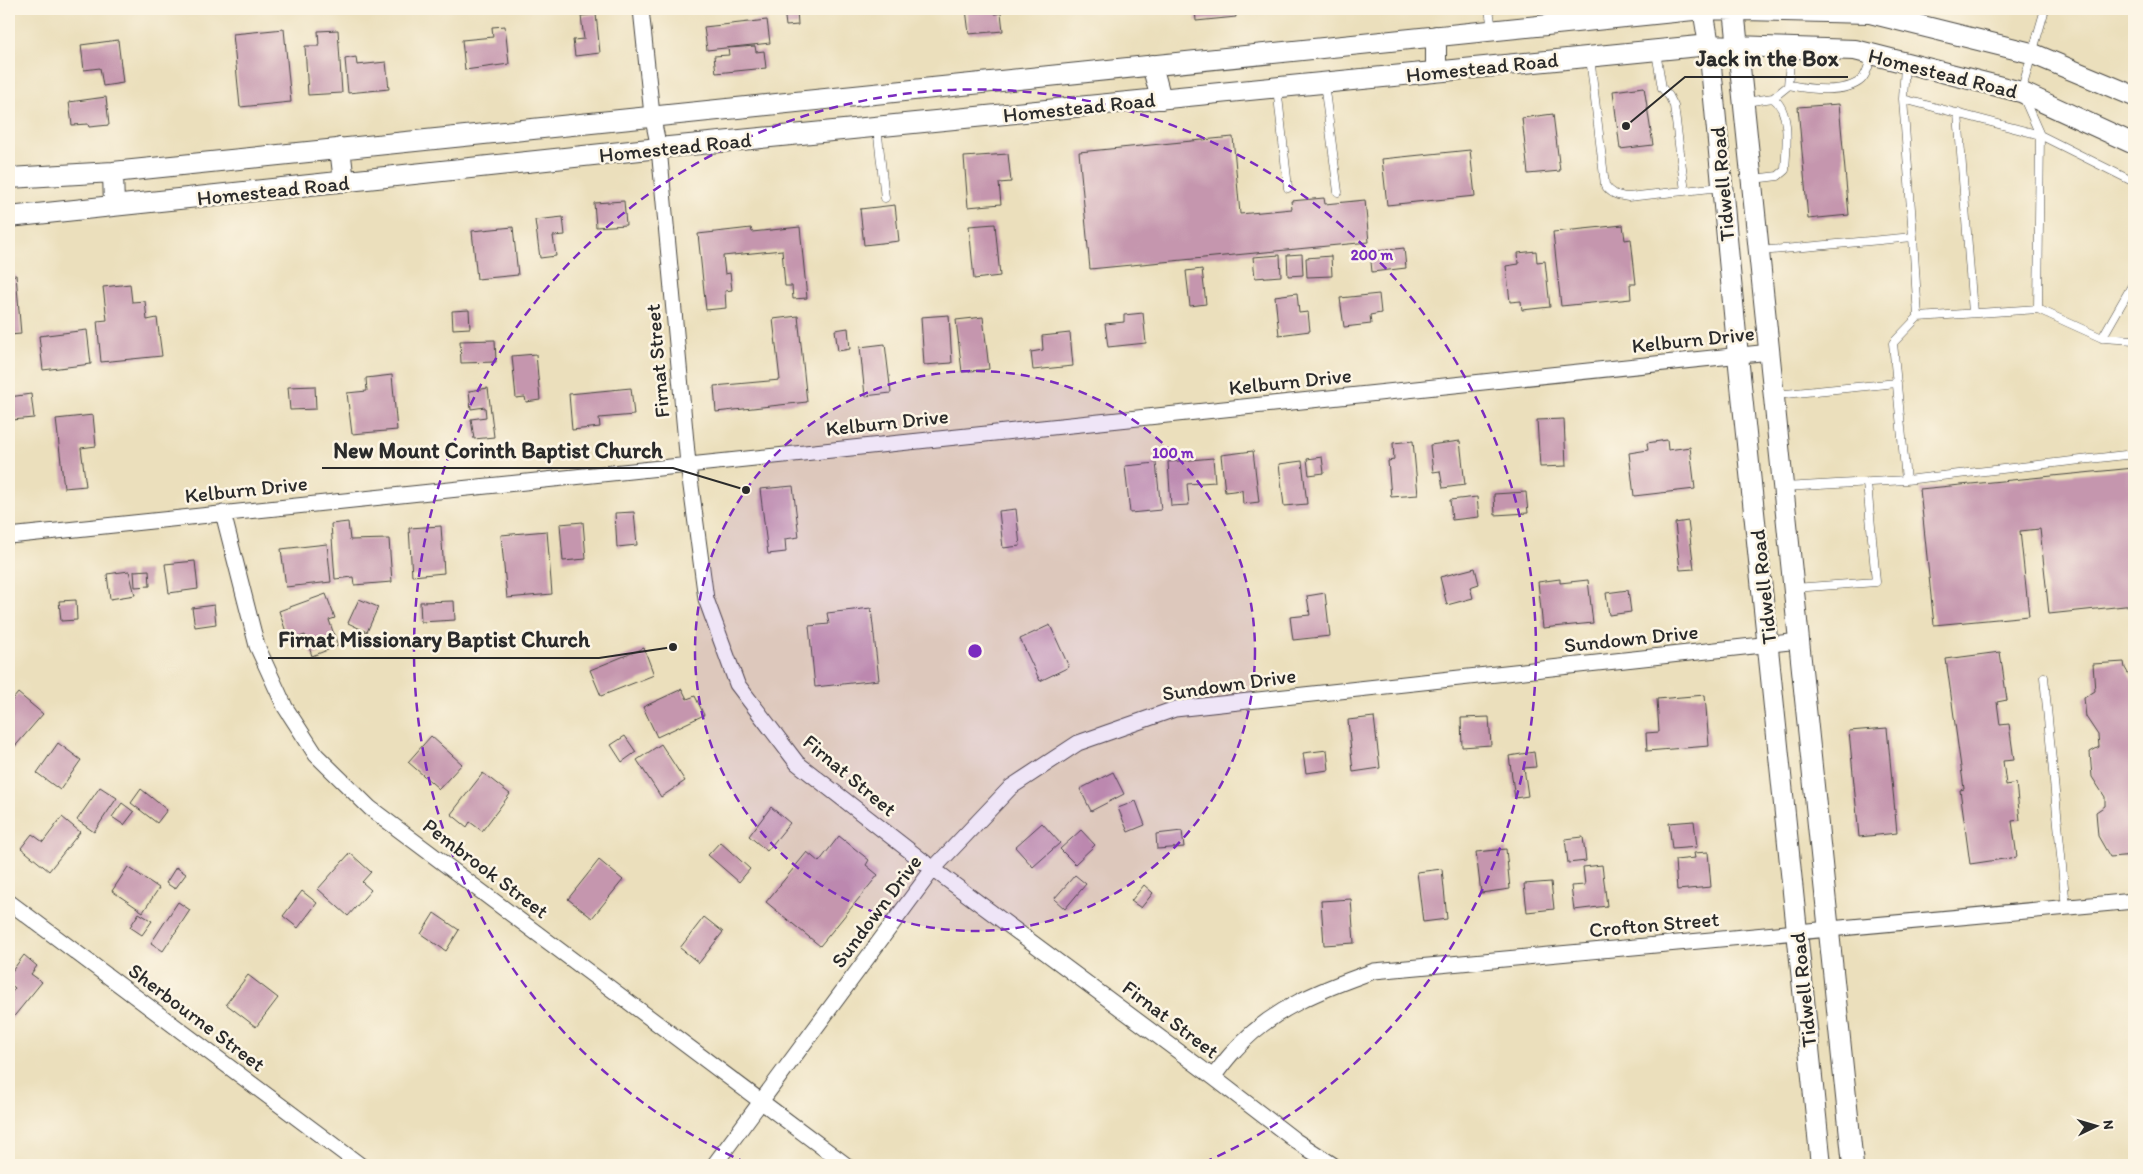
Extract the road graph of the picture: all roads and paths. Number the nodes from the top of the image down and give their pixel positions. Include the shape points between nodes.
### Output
1 (641, 9) edge
2 (1489, 9) edge
3 (1703, 9) edge
4 (1734, 9) edge
5 (2045, 9) edge
6 (1803, 10) edge
7 (1855, 10) edge
8 (1492, 30) junction
9 (1436, 36) junction
10 (1709, 45) junction
11 (1739, 46) junction
12 (1791, 48) junction
13 (1656, 50) junction
14 (2031, 53) junction
15 (1872, 55) junction
16 (1590, 57) junction
17 (1905, 63) junction
18 (1152, 65) junction
19 (1436, 72) junction
20 (1324, 83) junction
21 (1789, 84) junction
22 (1278, 87) junction
23 (2021, 92) junction
24 (2134, 96) edge
25 (1773, 98) junction
26 (1160, 99) junction
27 (1903, 99) junction
28 (1745, 102) junction
29 (1958, 113) junction
30 (652, 115) junction
31 (877, 127) junction
32 (2040, 135) junction
33 (2134, 144) edge
34 (340, 148) junction
35 (659, 148) junction
36 (113, 172) junction
37 (9, 178) edge
38 (1752, 179) junction
39 (344, 182) junction
40 (2134, 182) edge
41 (1722, 186) junction
42 (1288, 188) dead end
43 (1685, 191) junction
44 (1338, 192) dead end
45 (885, 198) dead end
46 (114, 206) junction
47 (9, 216) edge
48 (1913, 237) junction
49 (1760, 251) junction
50 (2134, 282) edge
51 (2038, 309) junction
52 (1973, 314) junction
53 (1918, 317) junction
54 (2102, 338) junction
55 (2134, 340) edge
56 (1770, 352) junction
57 (1738, 356) junction
58 (1897, 383) junction
59 (1774, 395) junction
60 (2134, 454) edge
61 (688, 464) junction
62 (1906, 480) junction
63 (1867, 483) junction
64 (1784, 487) junction
65 (223, 513) junction
66 (9, 536) edge
67 (1793, 588) junction
68 (1799, 641) junction
69 (1769, 645) junction
70 (2044, 677) dead end
71 (933, 869) junction
72 (2134, 901) edge
73 (9, 902) edge
74 (2066, 908) junction
75 (1829, 929) junction
76 (1796, 932) junction
77 (1213, 1077) junction
78 (761, 1101) junction
79 (360, 1165) edge
80 (714, 1165) edge
81 (846, 1165) edge
82 (1333, 1165) edge
83 (1821, 1165) edge
84 (1853, 1165) edge

1 - 30 street, Firnat Street
2 - 8 lane
3 - 4 main road, Homestead Road
3 - 8 main road, Homestead Road
3 - 10 main road, Tidwell Road
4 - 6 main road, Homestead Road
4 - 11 main road, Tidwell Road
5 - 14 lane
6 - 7 main road, Homestead Road
7 - 14 main road, Homestead Road
8 - 9 main road, Homestead Road
9 - 18 main road, Homestead Road
9 - 19 main road
10 - 11 main road, Homestead Road
10 - 13 main road, Homestead Road
10 - 41 main road, Tidwell Road
11 - 12 main road, Homestead Road
11 - 28 main road, Tidwell Road
12 - 15 main road, Homestead Road via 1855,50
12 - 21 lane
13 - 16 main road, Homestead Road
13 - 43 lane via 1662,88 1674,106
14 - 23 lane
14 - 24 main road, Homestead Road
15 - 17 main road, Homestead Road
15 - 21 lane via 1860,81 1813,90
16 - 19 main road, Homestead Road
16 - 43 lane via 1605,185 1618,196 1628,197
17 - 23 main road, Homestead Road
17 - 27 lane
18 - 26 main road
18 - 30 main road, Homestead Road
19 - 20 main road, Homestead Road
20 - 22 main road, Homestead Road
20 - 44 lane
21 - 25 lane
22 - 26 main road, Homestead Road
22 - 42 lane
23 - 32 lane
23 - 33 main road, Homestead Road
25 - 28 lane
25 - 38 lane via 1779,102 1785,120 1786,170 1778,176
26 - 31 main road, Homestead Road
27 - 29 lane
27 - 48 lane
28 - 38 main road, Tidwell Road
29 - 32 lane
29 - 52 lane
30 - 34 main road, Homestead Road
30 - 35 street, Firnat Street
31 - 35 main road, Homestead Road
31 - 45 lane
32 - 40 lane
32 - 51 lane
34 - 36 main road, Homestead Road
34 - 39 main road
35 - 39 main road, Homestead Road
35 - 61 street, Firnat Street
36 - 37 main road, Homestead Road
36 - 46 main road
38 - 49 main road, Tidwell Road
39 - 46 main road, Homestead Road
41 - 43 lane
41 - 57 main road, Tidwell Road
46 - 47 main road, Homestead Road
48 - 49 lane
48 - 53 lane
49 - 56 main road, Tidwell Road
50 - 54 lane
51 - 52 lane
51 - 54 lane
52 - 53 lane
53 - 58 lane via 1893,343
54 - 55 lane
56 - 57 street, Kelburn Drive
56 - 59 main road, Tidwell Road
57 - 61 street, Kelburn Drive
57 - 69 main road, Tidwell Road
58 - 59 lane
58 - 62 lane
59 - 64 main road, Tidwell Road
60 - 62 lane
61 - 65 street, Kelburn Drive
61 - 71 street, Firnat Street via 706,599 737,684 797,763
62 - 63 lane
63 - 64 lane
63 - 67 lane via 1876,582
64 - 67 main road, Tidwell Road
65 - 66 street, Kelburn Drive
65 - 78 street, Pembrook Street via 257,646 285,707 316,755 370,808
67 - 68 main road, Tidwell Road
68 - 69 street, Sundown Drive
68 - 75 main road, Tidwell Road
69 - 71 street, Sundown Drive via 1175,709 1078,743 1011,787
69 - 76 main road, Tidwell Road
70 - 74 lane
71 - 77 street, Firnat Street
71 - 78 street, Sundown Drive
72 - 74 street, Crofton Street
73 - 79 street, Sherbourne Street
74 - 75 street, Crofton Street
75 - 76 street, Crofton Street
75 - 84 main road, Tidwell Road
76 - 77 street, Crofton Street via 1374,971 1293,1004 1253,1032
76 - 83 main road, Tidwell Road
77 - 82 street, Firnat Street via 1296,1141
78 - 80 street, Sundown Drive
78 - 81 street, Pembrook Street

